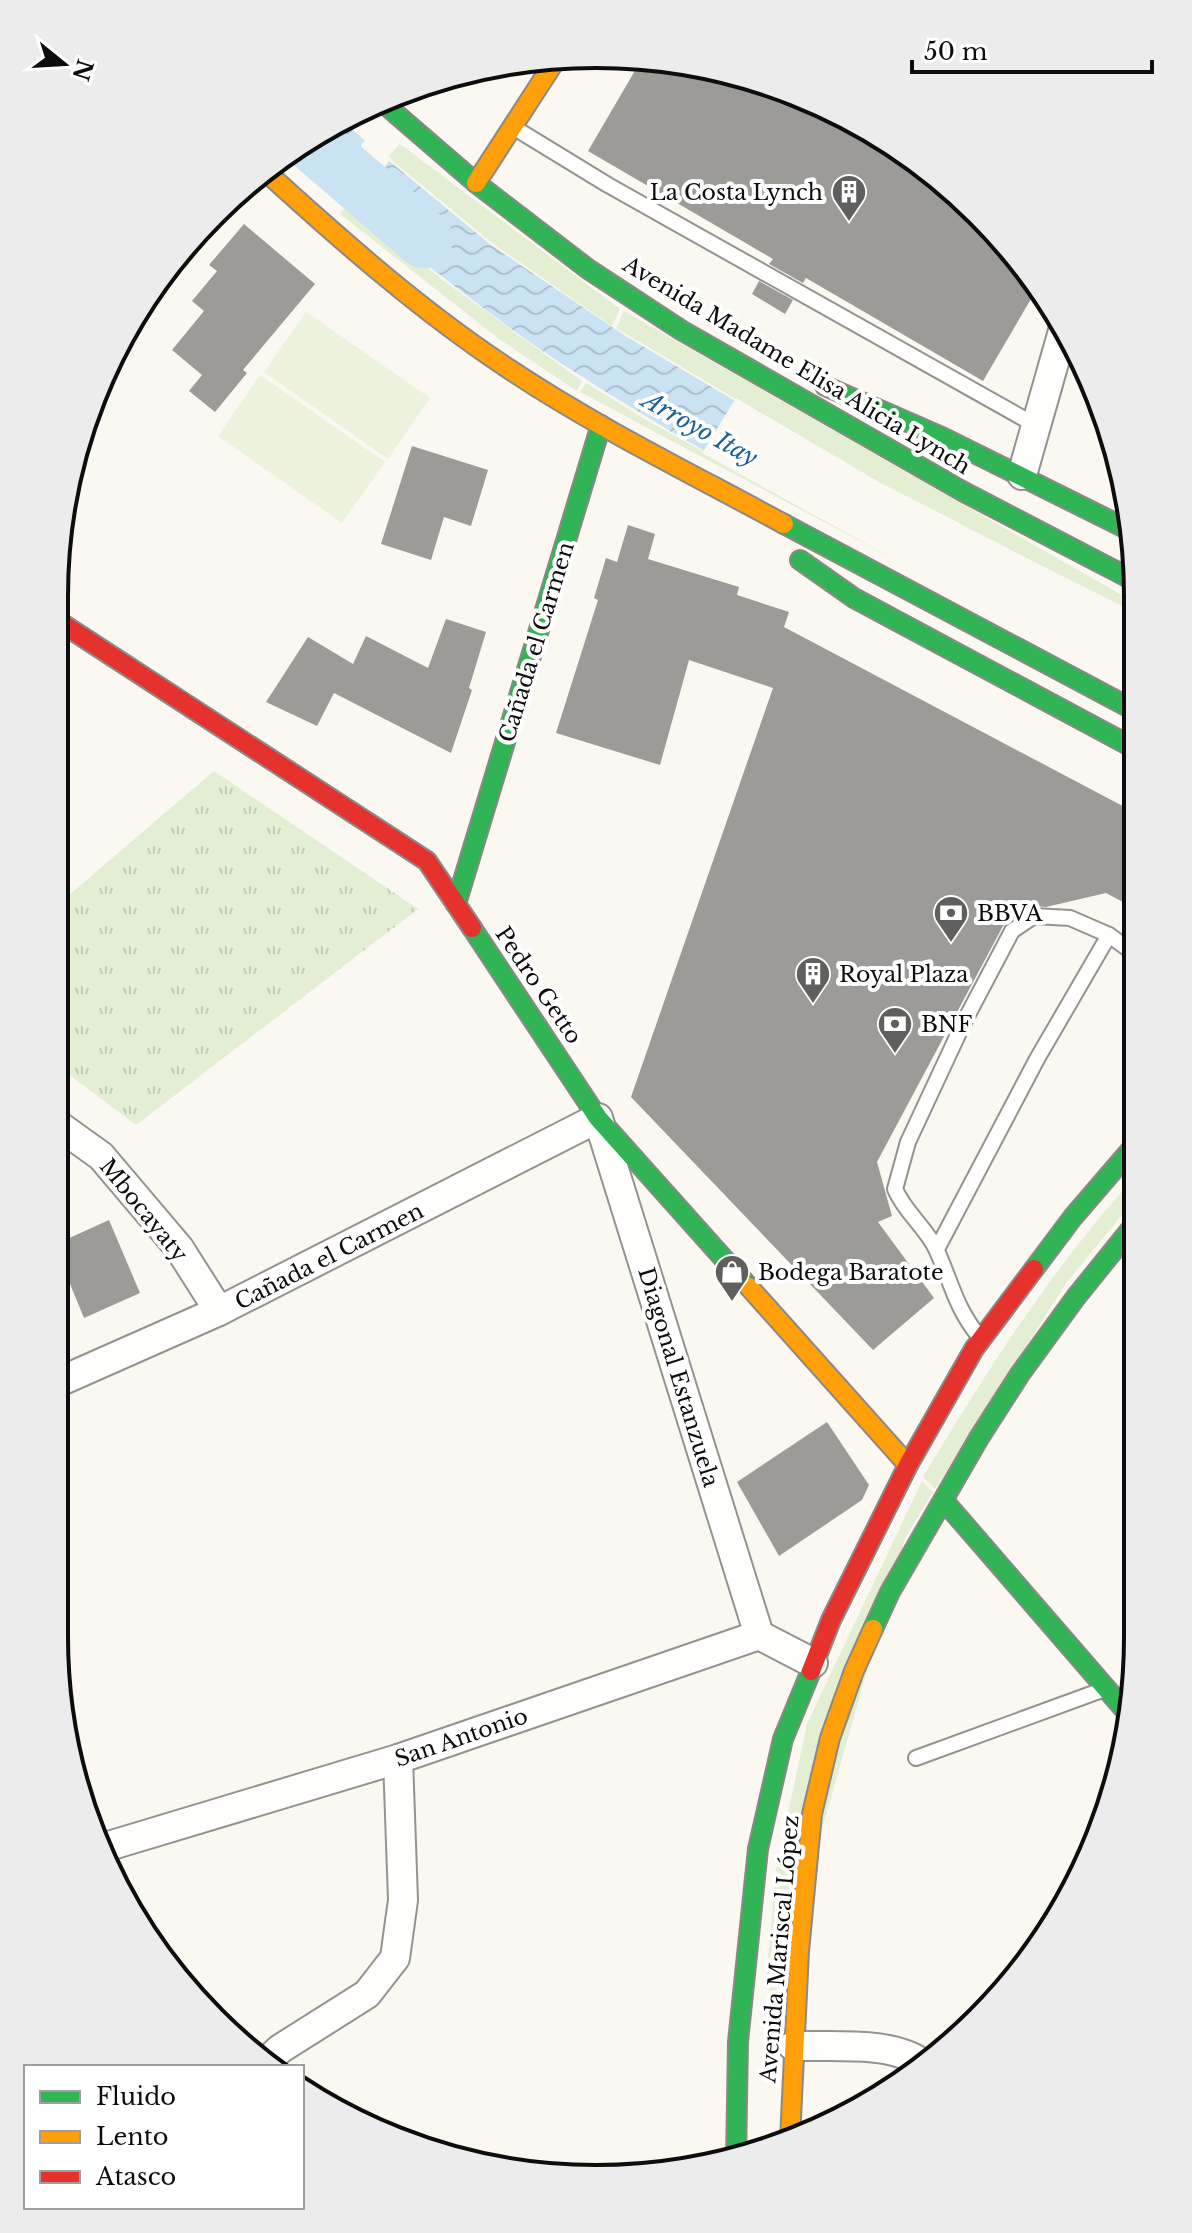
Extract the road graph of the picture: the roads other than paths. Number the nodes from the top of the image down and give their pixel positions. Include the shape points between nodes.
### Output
1 (544, 71) edge
2 (391, 109) edge
3 (513, 126) junction
4 (273, 178) edge
5 (476, 183) junction
6 (1060, 344) edge
7 (766, 379) junction
8 (601, 425) junction
9 (1037, 426) junction
10 (1022, 475) junction
11 (710, 484) junction
12 (1119, 525) edge
13 (1123, 575) edge
14 (68, 627) edge
15 (1124, 705) edge
16 (1124, 743) edge
17 (456, 904) junction
18 (1109, 935) junction
19 (1124, 946) edge
20 (598, 1118) junction
21 (68, 1132) edge
22 (1124, 1158) edge
23 (1124, 1238) edge
24 (937, 1249) junction
25 (219, 1311) junction
26 (983, 1340) junction
27 (68, 1378) edge
28 (908, 1465) junction
29 (944, 1501) junction
30 (759, 1635) junction
31 (813, 1663) junction
32 (1106, 1689) junction
33 (1119, 1704) edge
34 (916, 1758) dead end
35 (398, 1759) junction
36 (111, 1845) edge
37 (793, 2046) junction
38 (274, 2055) edge
39 (914, 2058) edge
40 (790, 2128) edge
41 (736, 2146) edge

1 - 3 main road
2 - 5 main road, Avenida Madame Elisa Alicia Lynch
3 - 5 main road
3 - 9 lane via 649,209
4 - 8 main road via 442,321
5 - 7 main road, Avenida Madame Elisa Alicia Lynch via 588,269
6 - 9 street
7 - 10 main road via 816,383
7 - 13 main road, Avenida Madame Elisa Alicia Lynch
8 - 11 main road
8 - 17 main road, Cañada el Carmen
9 - 10 street
10 - 12 main road
11 - 15 main road
11 - 16 main road via 854,598
14 - 17 main road, Pedro Getto via 427,861
17 - 20 main road, Pedro Getto
18 - 19 lane
18 - 24 lane
18 - 24 lane via 1070,918 1034,916 1012,931 908,1142 895,1189
20 - 25 street, Cañada el Carmen
20 - 28 main road, Pedro Getto
20 - 30 street, Diagonal Estanzuela
21 - 25 street, Mbocayaty via 101,1156 179,1248
22 - 26 main road, Avenida Mariscal López via 1065,1227
23 - 29 main road, Avenida Mariscal López via 1020,1374
24 - 26 lane via 963,1316
25 - 27 street, Cañada el Carmen
26 - 28 main road, Avenida Mariscal López
28 - 31 main road, Avenida Mariscal López
29 - 32 main road
29 - 37 main road, Avenida Mariscal López via 890,1592 830,1738 812,1814
30 - 31 street
30 - 35 street, San Antonio
31 - 41 main road, Avenida Mariscal López via 783,1739 758,1849 738,2042
32 - 33 main road
32 - 34 lane
35 - 36 street, San Antonio
35 - 38 street via 403,1900 395,1958 367,1994
37 - 39 street via 887,2049
37 - 40 main road, Avenida Mariscal López

